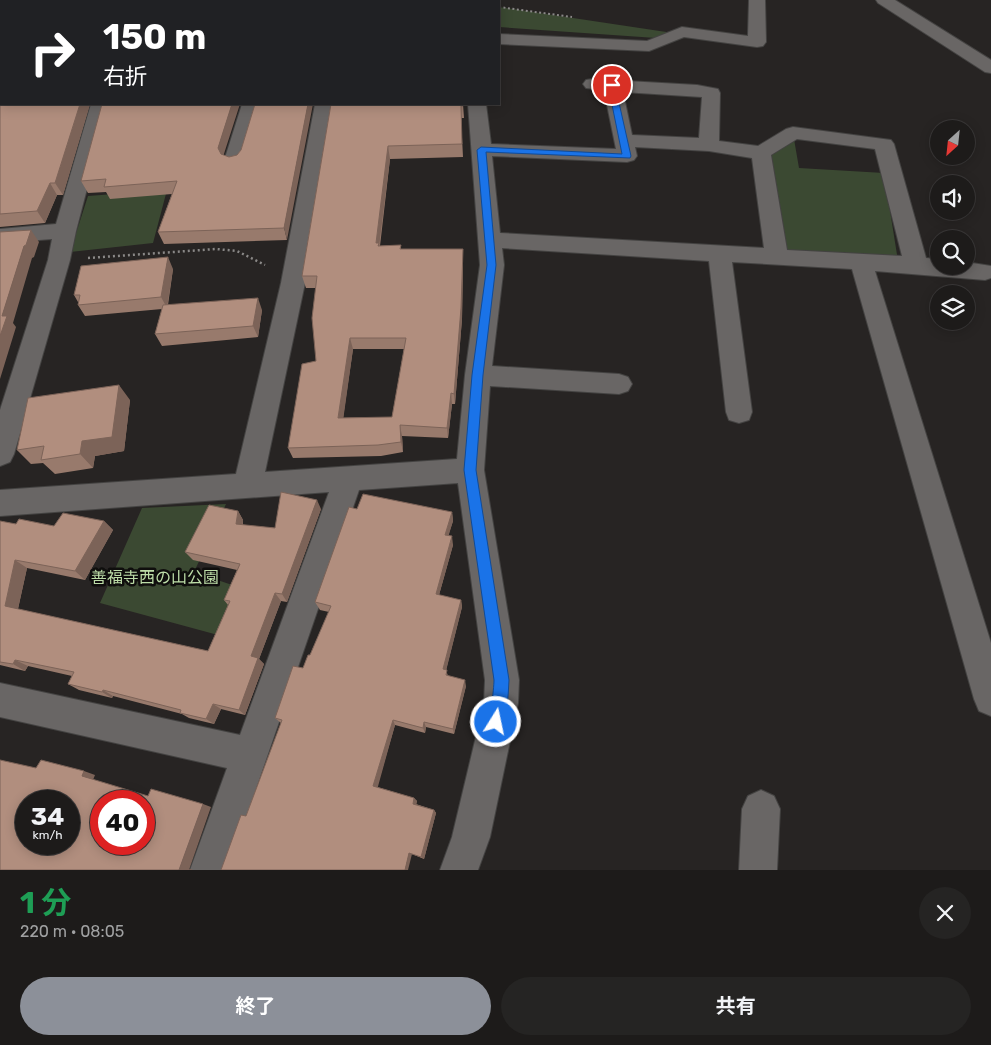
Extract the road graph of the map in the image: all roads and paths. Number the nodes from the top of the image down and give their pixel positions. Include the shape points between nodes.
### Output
1 (757, 0) edge
2 (884, 0) edge
3 (500, 38) edge
4 (991, 68) edge
5 (592, 84) dead end
6 (612, 85) junction
7 (100, 105) edge
8 (251, 105) edge
9 (324, 105) edge
10 (477, 105) edge
11 (624, 140) junction
12 (709, 145) junction
13 (481, 150) junction
14 (761, 153) junction
15 (234, 161) edge
16 (65, 231) junction
17 (0, 236) edge
18 (489, 240) junction
19 (719, 253) junction
20 (777, 257) junction
21 (59, 260) junction
22 (861, 262) junction
23 (916, 265) junction
24 (985, 272) dead end
25 (293, 282) junction
26 (478, 375) junction
27 (619, 384) dead end
28 (739, 412) dead end
29 (0, 454) edge
30 (470, 470) junction
31 (348, 480) junction
32 (248, 486) junction
33 (0, 503) edge
34 (991, 699) edge
35 (0, 700) edge
36 (250, 755) junction
37 (761, 809) dead end
38 (210, 870) edge
39 (459, 870) edge
40 (758, 870) edge

1 - 3 street via 757,42 682,32 649,46
2 - 4 street via 907,7
5 - 6 street
6 - 11 street
6 - 12 street via 711,93
7 - 16 street
8 - 15 street
9 - 25 street
10 - 13 street
11 - 12 street
11 - 13 street via 627,156
12 - 14 street
13 - 18 street
14 - 20 street
14 - 23 street via 793,133 884,144
16 - 17 street
16 - 21 street
18 - 19 street
18 - 26 street via 492,265
19 - 20 street
19 - 28 street
20 - 22 street
21 - 25 path via 216,249 237,251 252,257
21 - 29 street
22 - 23 street
22 - 34 street
23 - 24 street
25 - 32 street
26 - 27 street
26 - 30 street
30 - 31 street
30 - 39 street via 502,680 471,837
31 - 32 street
31 - 36 street
32 - 33 street
35 - 36 street
36 - 38 street
37 - 40 street

